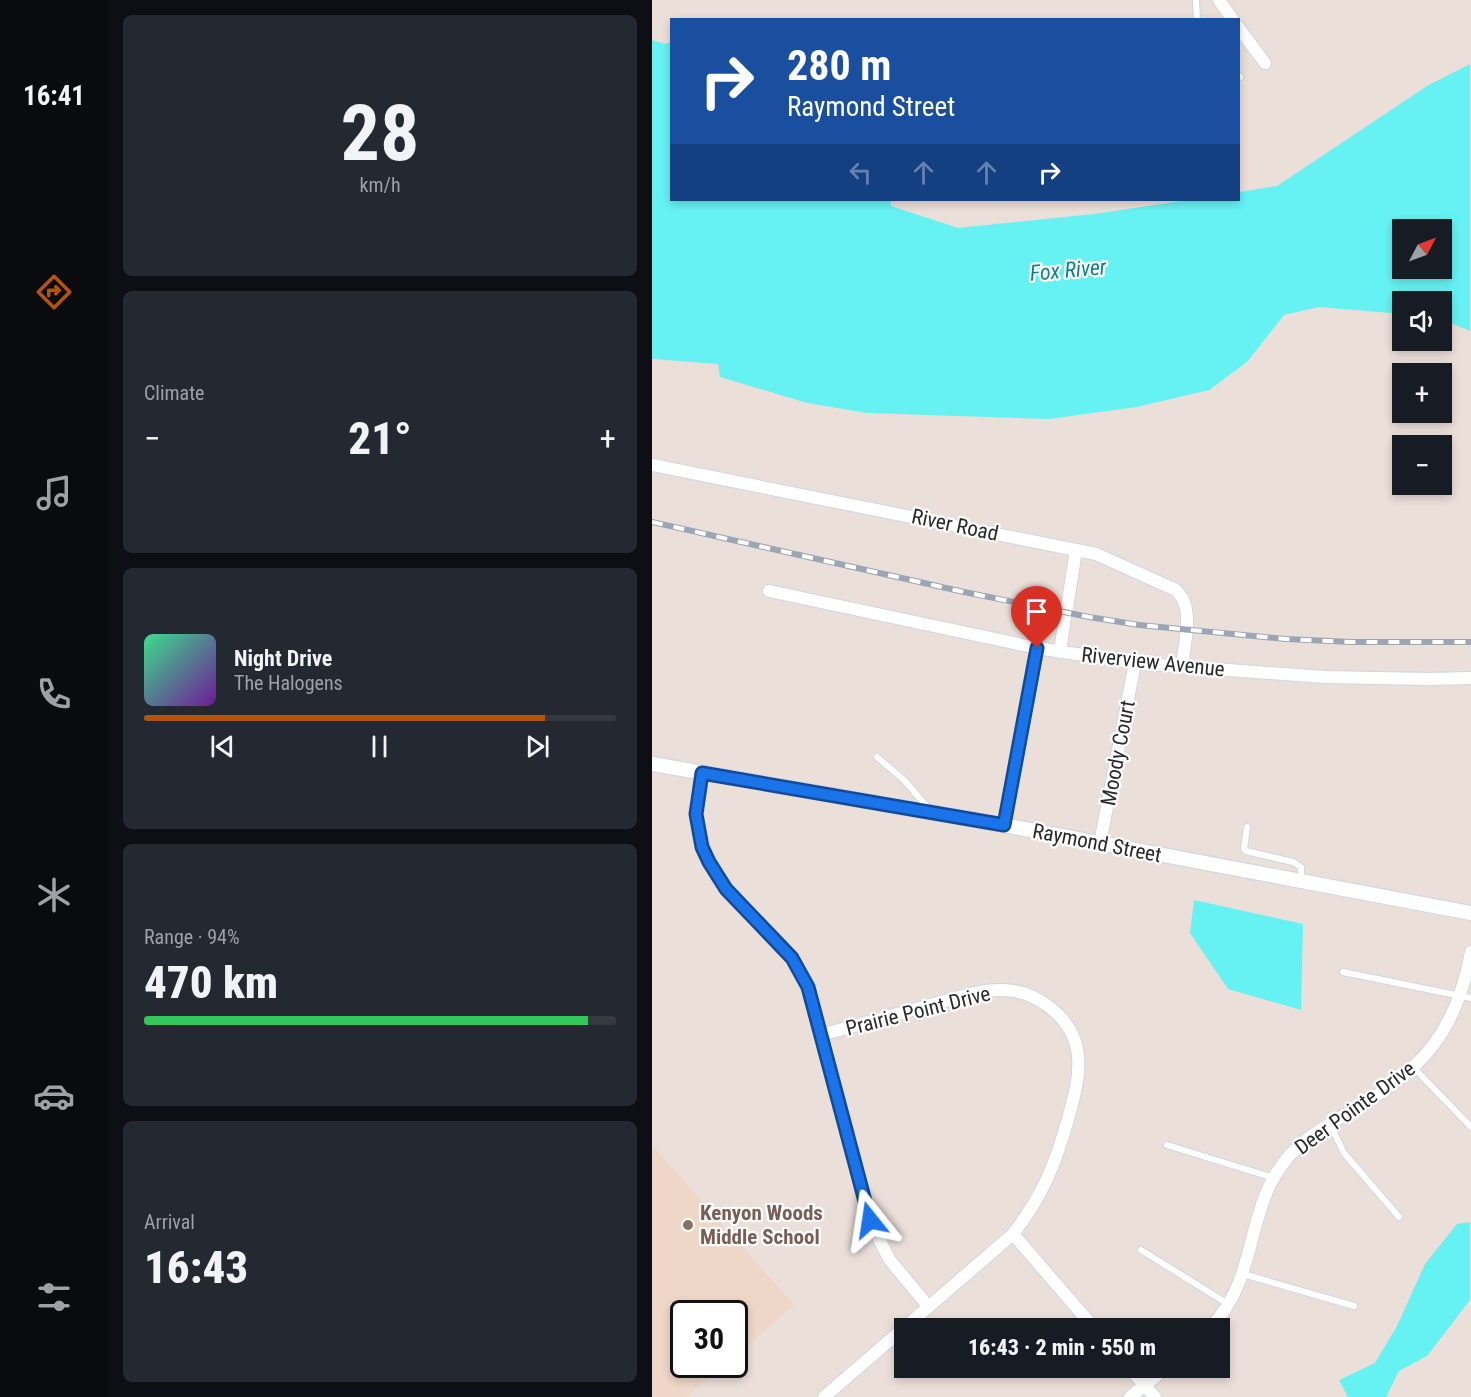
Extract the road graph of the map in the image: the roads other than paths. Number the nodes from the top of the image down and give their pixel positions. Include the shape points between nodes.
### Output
1 (1196, 0) edge
2 (1219, 0) edge
3 (1197, 18) edge
4 (1232, 18) edge
5 (1240, 30) edge
6 (1265, 63) dead end
7 (652, 465) edge
8 (1076, 550) junction
9 (769, 591) dead end
10 (1037, 648) junction
11 (1060, 652) junction
12 (1135, 663) junction
13 (1182, 665) junction
14 (1471, 678) edge
15 (877, 756) dead end
16 (652, 764) edge
17 (702, 773) junction
18 (932, 813) junction
19 (1004, 825) junction
20 (1247, 827) dead end
21 (1100, 843) junction
22 (1301, 881) junction
23 (1471, 913) edge
24 (1471, 952) edge
25 (1343, 972) dead end
26 (1465, 997) edge
27 (822, 1035) junction
28 (1414, 1068) junction
29 (1330, 1124) junction
30 (1471, 1127) edge
31 (1168, 1145) dead end
32 (1274, 1178) junction
33 (1399, 1217) dead end
34 (1012, 1234) junction
35 (1141, 1250) dead end
36 (1243, 1274) junction
37 (1229, 1305) junction
38 (928, 1306) junction
39 (1354, 1306) dead end
40 (1086, 1318) edge
41 (1218, 1318) edge
42 (1138, 1378) edge
43 (1154, 1378) edge
44 (1145, 1386) junction
45 (824, 1397) edge
46 (1130, 1397) edge
47 (1155, 1397) edge

1 - 3 lane
2 - 4 street
5 - 6 street
7 - 8 street, River Road
8 - 11 street
8 - 13 street, River Road via 1096,554 1176,590 1186,609
9 - 10 street, Riverview Avenue
10 - 11 street, Riverview Avenue
10 - 19 street
11 - 12 street, Riverview Avenue
12 - 13 street, Riverview Avenue
12 - 21 street, Moody Court
13 - 14 street, Riverview Avenue via 1324,677
15 - 18 lane
16 - 17 street, Raymond Street
17 - 18 street, Raymond Street
17 - 27 street via 696,814 702,847 726,889 792,958 808,987
18 - 19 street, Raymond Street
19 - 21 street, Raymond Street
20 - 22 lane via 1246,851 1293,862 1301,867
21 - 22 street, Raymond Street
22 - 23 street, Raymond Street
24 - 26 street, Deer Pointe Drive
25 - 26 lane
26 - 28 street, Deer Pointe Drive
27 - 34 street, Prairie Point Drive via 989,990 1018,991 1054,1010 1077,1047 1079,1077 1052,1171
27 - 38 street via 870,1220 889,1259
28 - 29 street, Deer Pointe Drive via 1387,1090
28 - 30 lane
29 - 32 street, Deer Pointe Drive via 1301,1143
29 - 33 lane via 1344,1153
31 - 32 lane
32 - 36 street, Deer Pointe Drive
34 - 38 street, Prairie Point Drive
34 - 40 street
35 - 37 lane
36 - 37 street, Deer Pointe Drive
36 - 39 lane
37 - 41 street, Deer Pointe Drive
38 - 45 street, Prairie Point Drive
42 - 44 street
43 - 44 street
44 - 46 street
44 - 47 street

